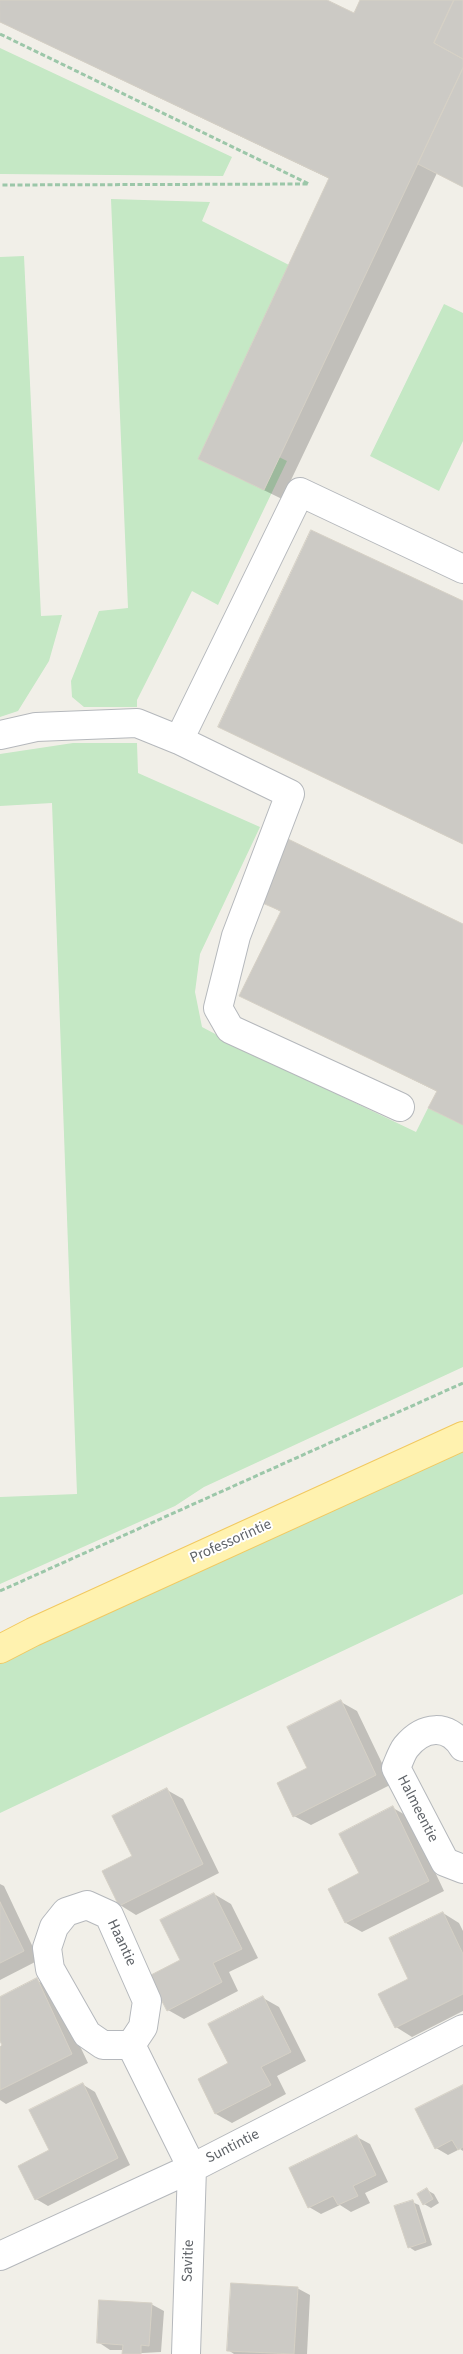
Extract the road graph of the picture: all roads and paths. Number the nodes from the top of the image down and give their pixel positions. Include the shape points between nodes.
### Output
1 (0, 34) edge
2 (0, 185) edge
3 (463, 569) edge
4 (0, 735) edge
5 (180, 740) junction
6 (400, 1106) dead end
7 (463, 1383) edge
8 (463, 1436) edge
9 (0, 1592) edge
10 (0, 1649) edge
11 (463, 1747) edge
12 (463, 1869) edge
13 (463, 2029) edge
14 (131, 2045) junction
15 (192, 2168) junction
16 (0, 2256) edge
17 (186, 2354) edge

1 - 2 path via 309,184
3 - 5 street via 300,492
4 - 5 street via 36,727 136,723
5 - 6 street via 290,794 236,936 218,1008 230,1029
7 - 9 path
8 - 10 main road, Professorintie
11 - 12 street, Halmeentie via 456,1735 439,1729 419,1734 405,1748 396,1768 445,1862
13 - 15 street, Suntintie
14 - 14 street, Haantie via 143,2027 147,2001 110,1915 86,1905 66,1912 54,1927 47,1948 50,1969 87,2034 103,2045
14 - 15 street
15 - 16 street, Suntintie
15 - 17 street, Savitie

